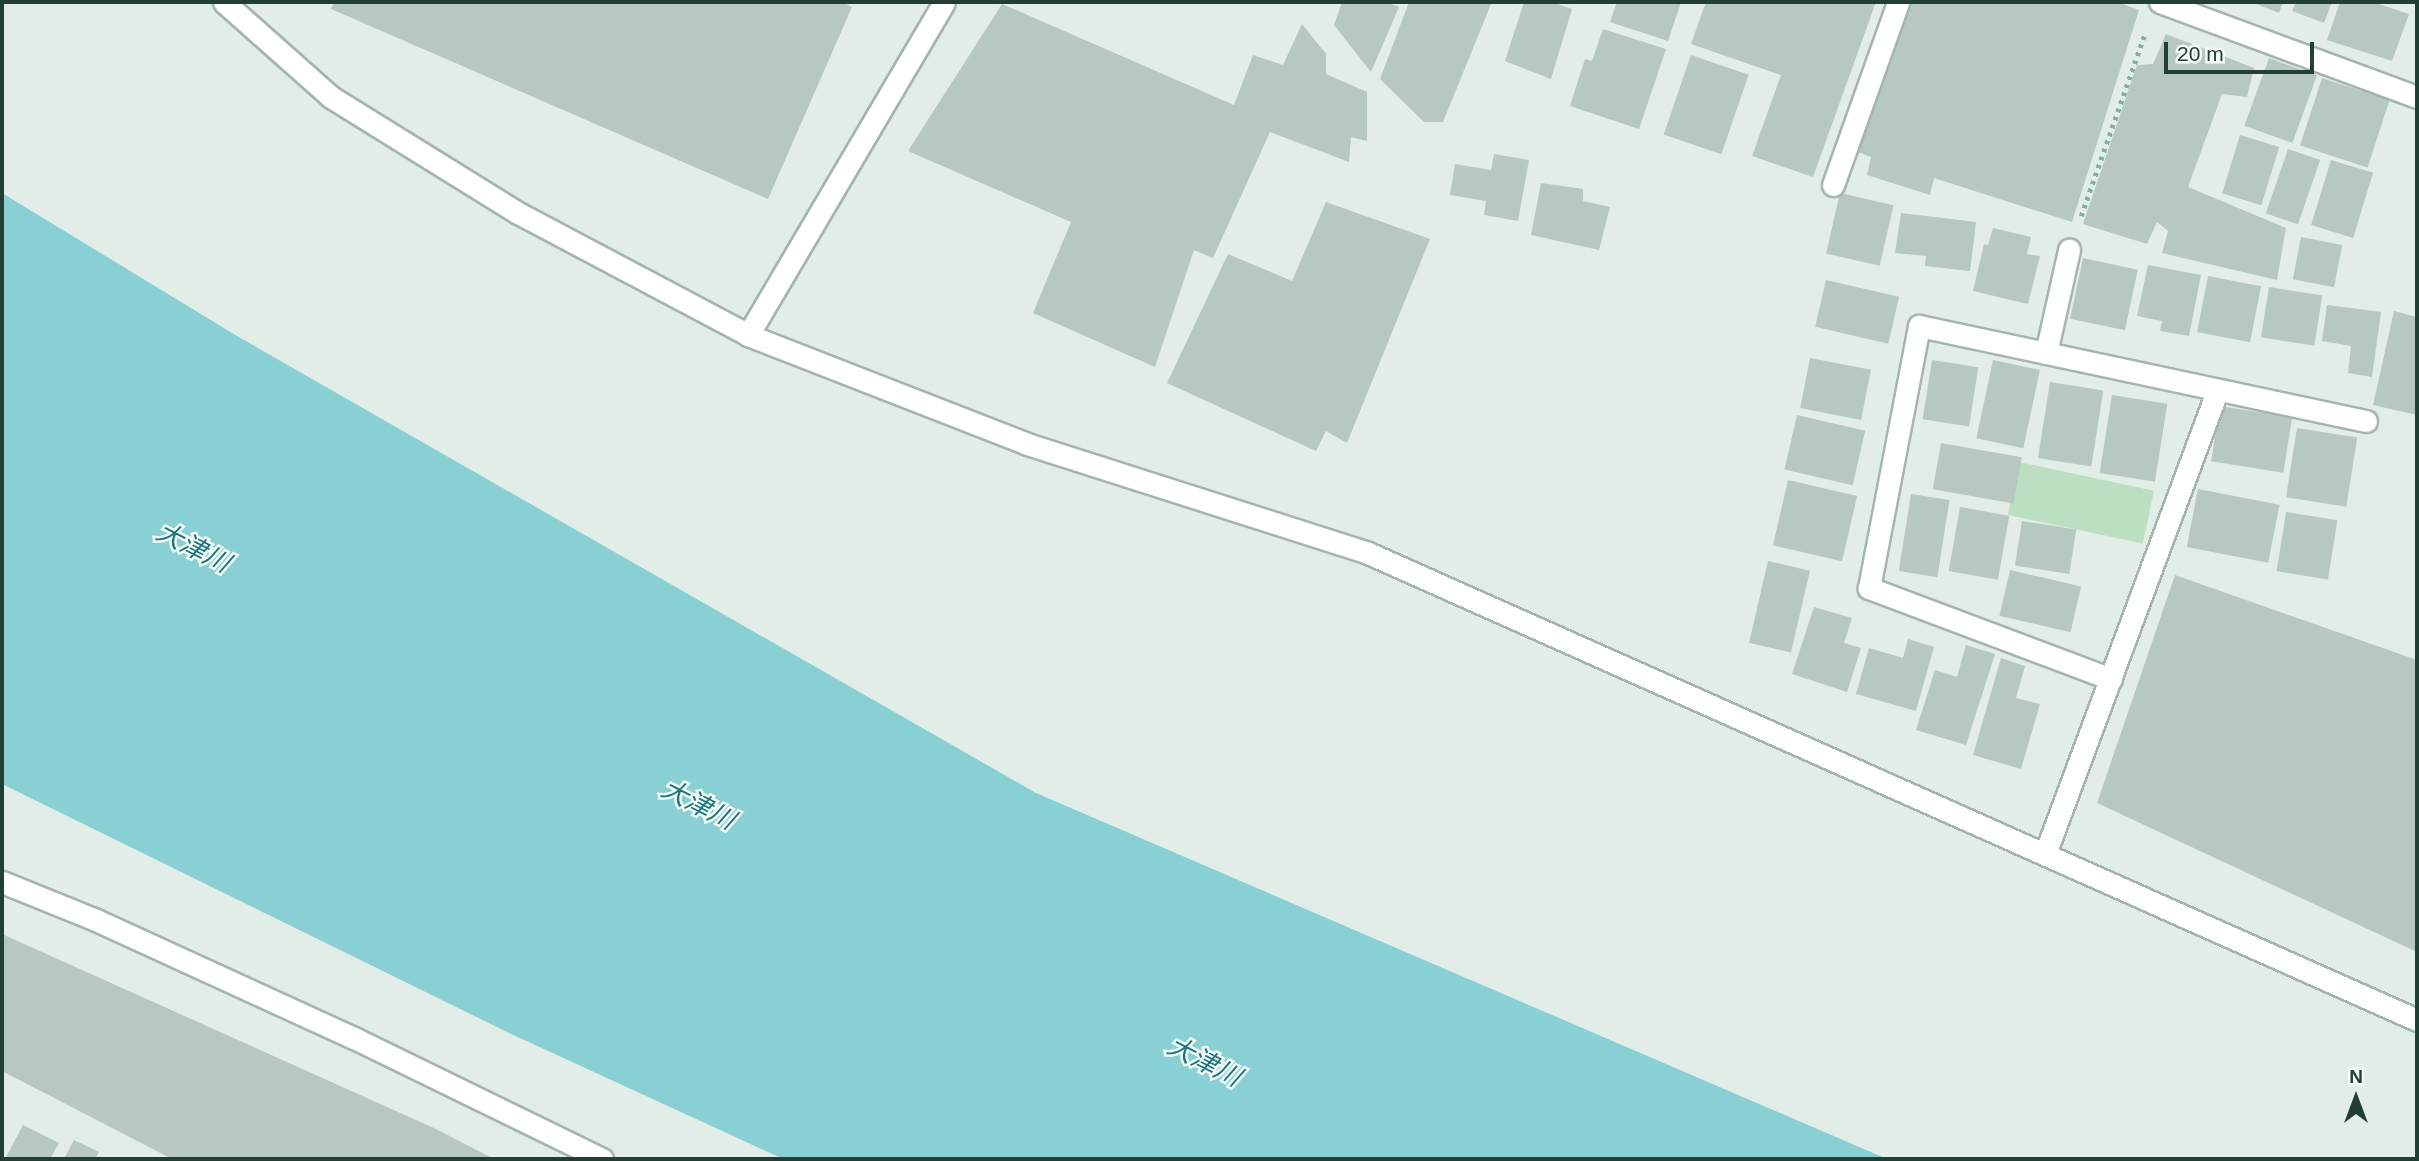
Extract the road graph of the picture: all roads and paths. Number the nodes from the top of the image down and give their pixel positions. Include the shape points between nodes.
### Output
1 (224, 2) edge
2 (944, 2) edge
3 (1898, 2) edge
4 (2160, 2) edge
5 (2146, 28) dead end
6 (2417, 97) edge
7 (1833, 185) dead end
8 (2069, 250) joint
9 (748, 335) junction
10 (2046, 353) junction
11 (2218, 390) junction
12 (2366, 421) dead end
13 (2111, 679) junction
14 (2045, 854) junction
15 (2, 883) edge
16 (2417, 1020) edge
17 (602, 1159) edge

1 - 9 street via 331,97 518,213
2 - 9 street
3 - 7 street
4 - 6 street
5 - 8 path
8 - 10 street
9 - 14 street via 1027,444 1368,553
10 - 11 street
10 - 13 street via 1919,326 1869,588
11 - 12 street
11 - 13 street
13 - 14 street
14 - 16 street
15 - 17 street via 341,1032

